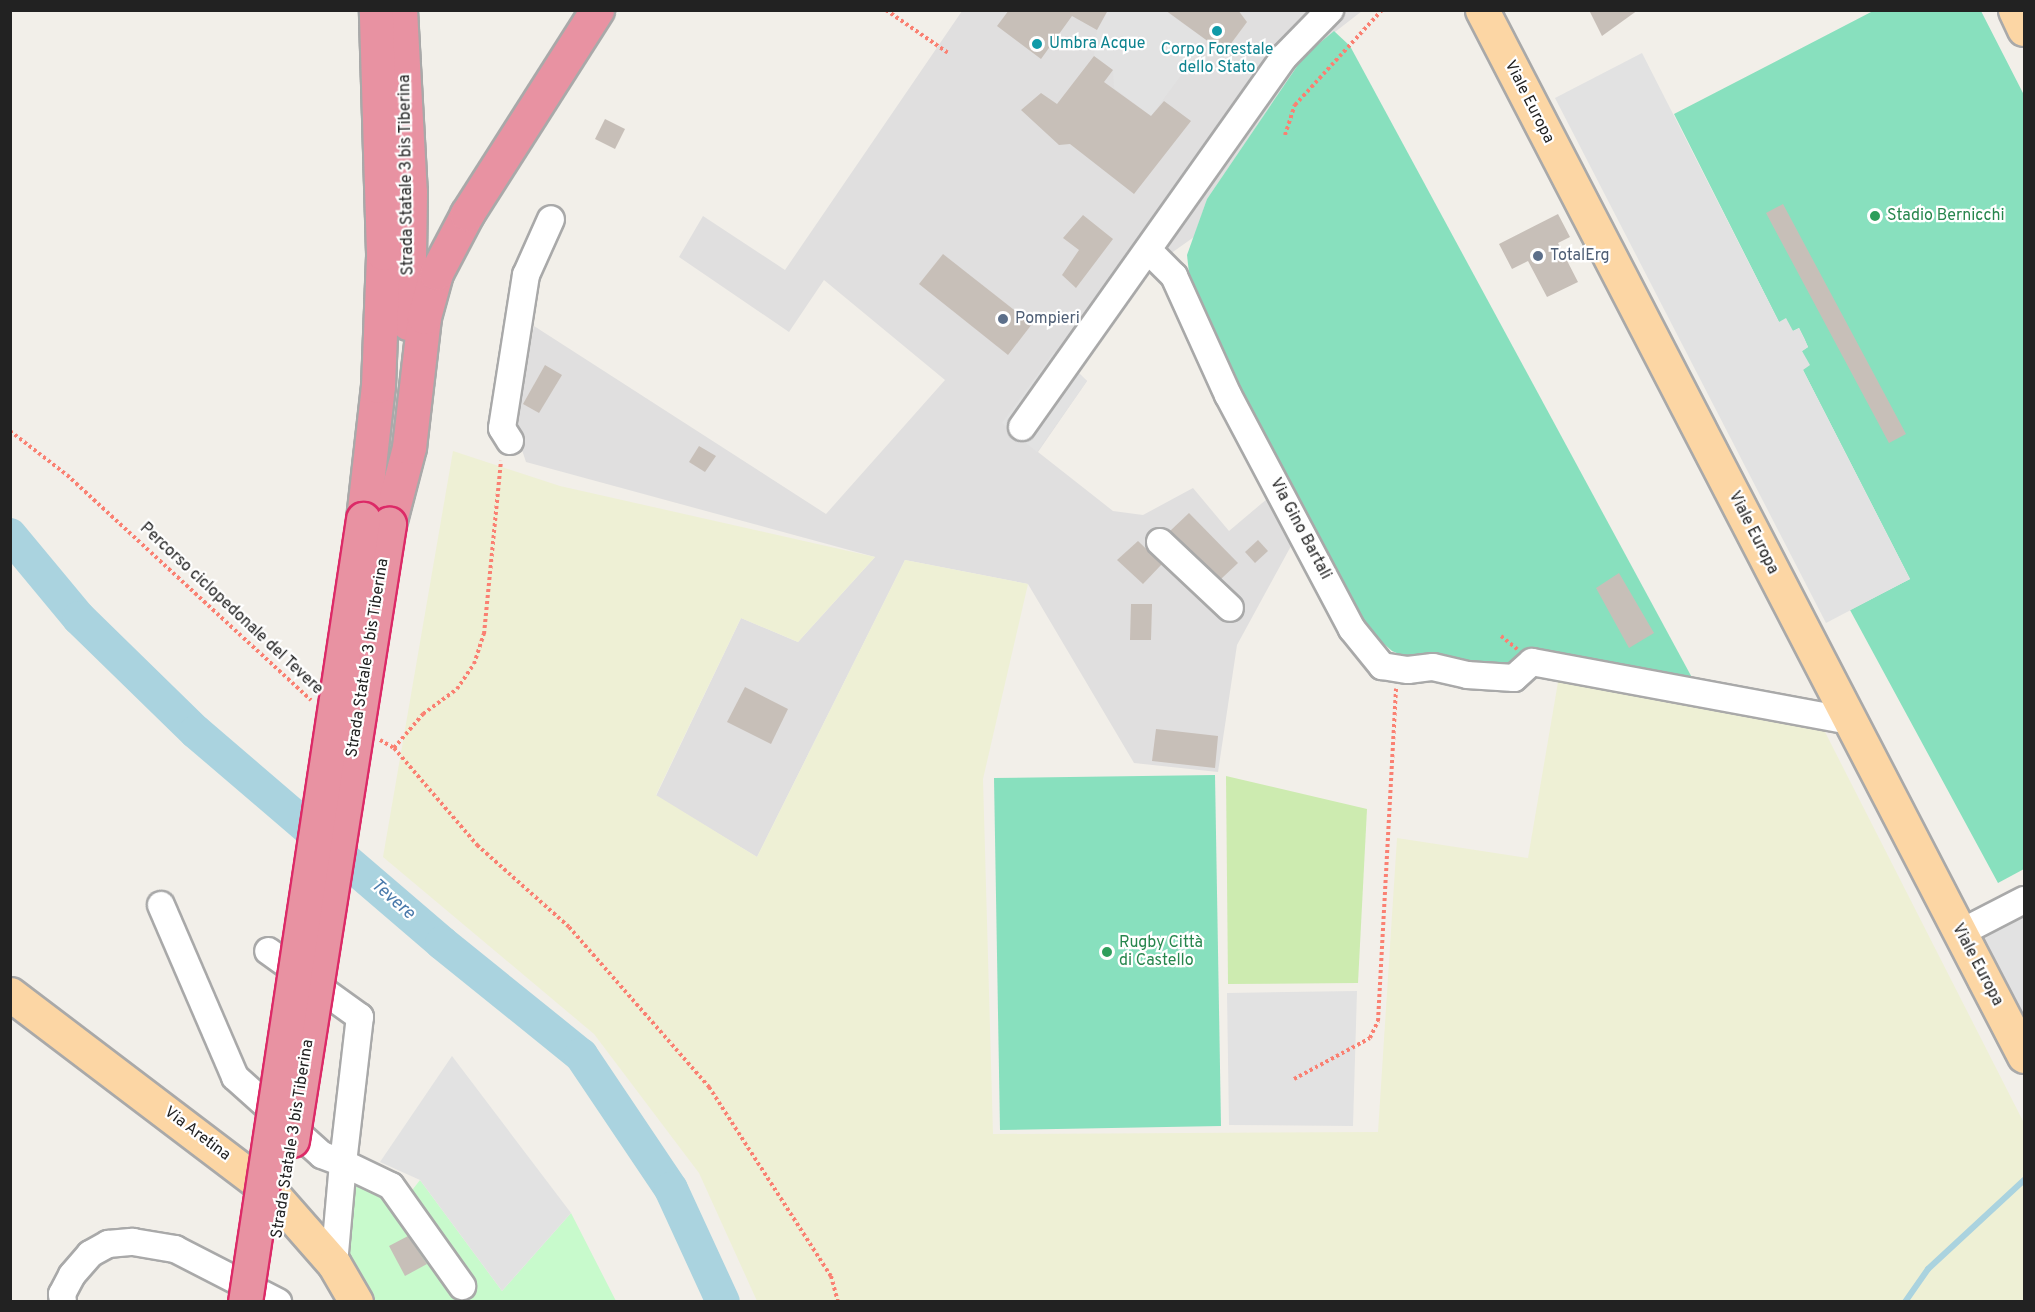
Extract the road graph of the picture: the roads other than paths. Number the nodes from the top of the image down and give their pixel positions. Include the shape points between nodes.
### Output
1 (376, 10) edge
2 (400, 10) edge
3 (597, 10) edge
4 (1330, 10) edge
5 (1482, 10) edge
6 (2015, 10) edge
7 (2025, 29) edge
8 (397, 191) junction
9 (551, 219) dead end
10 (1148, 250) junction
11 (1022, 427) dead end
12 (510, 441) road end
13 (376, 522) junction
14 (1160, 542) dead end
15 (1230, 608) dead end
16 (1851, 721) junction
17 (2025, 900) edge
18 (161, 905) dead end
19 (1960, 933) junction
20 (268, 951) dead end
21 (10, 994) edge
22 (2025, 1056) edge
23 (343, 1163) junction
24 (334, 1264) junction
25 (462, 1286) dead end
26 (60, 1299) edge
27 (245, 1302) edge
28 (267, 1302) edge
29 (278, 1302) edge
30 (356, 1302) edge

1 - 8 highway, Strada Statale 3 bis Tiberina
2 - 8 highway, Strada Statale 3 bis Tiberina
3 - 13 highway via 467,214 436,273 424,317 409,447
4 - 10 street via 1284,57
5 - 16 main road, Viale Europa
6 - 7 main road
8 - 13 highway, Strada Statale 3 bis Tiberina via 406,386
9 - 12 street via 526,275 502,428
10 - 11 street
10 - 16 street, Via Gino Bartali via 1174,276 1228,395 1352,629 1382,666 1408,670 1433,667 1467,675 1515,678 1532,663
13 - 27 highway, Strada Statale 3 bis Tiberina, bridge
13 - 28 highway, Strada Statale 3 bis Tiberina, bridge
14 - 15 street
16 - 19 main road, Viale Europa
17 - 19 street
18 - 23 street via 236,1077 322,1155
19 - 22 main road, Viale Europa
20 - 23 street via 360,1017
21 - 24 main road, Via Aretina via 270,1191
23 - 24 street
23 - 25 street via 396,1179
24 - 30 main road, Via Aretina
26 - 29 street via 90,1254 108,1244 133,1242 175,1249

